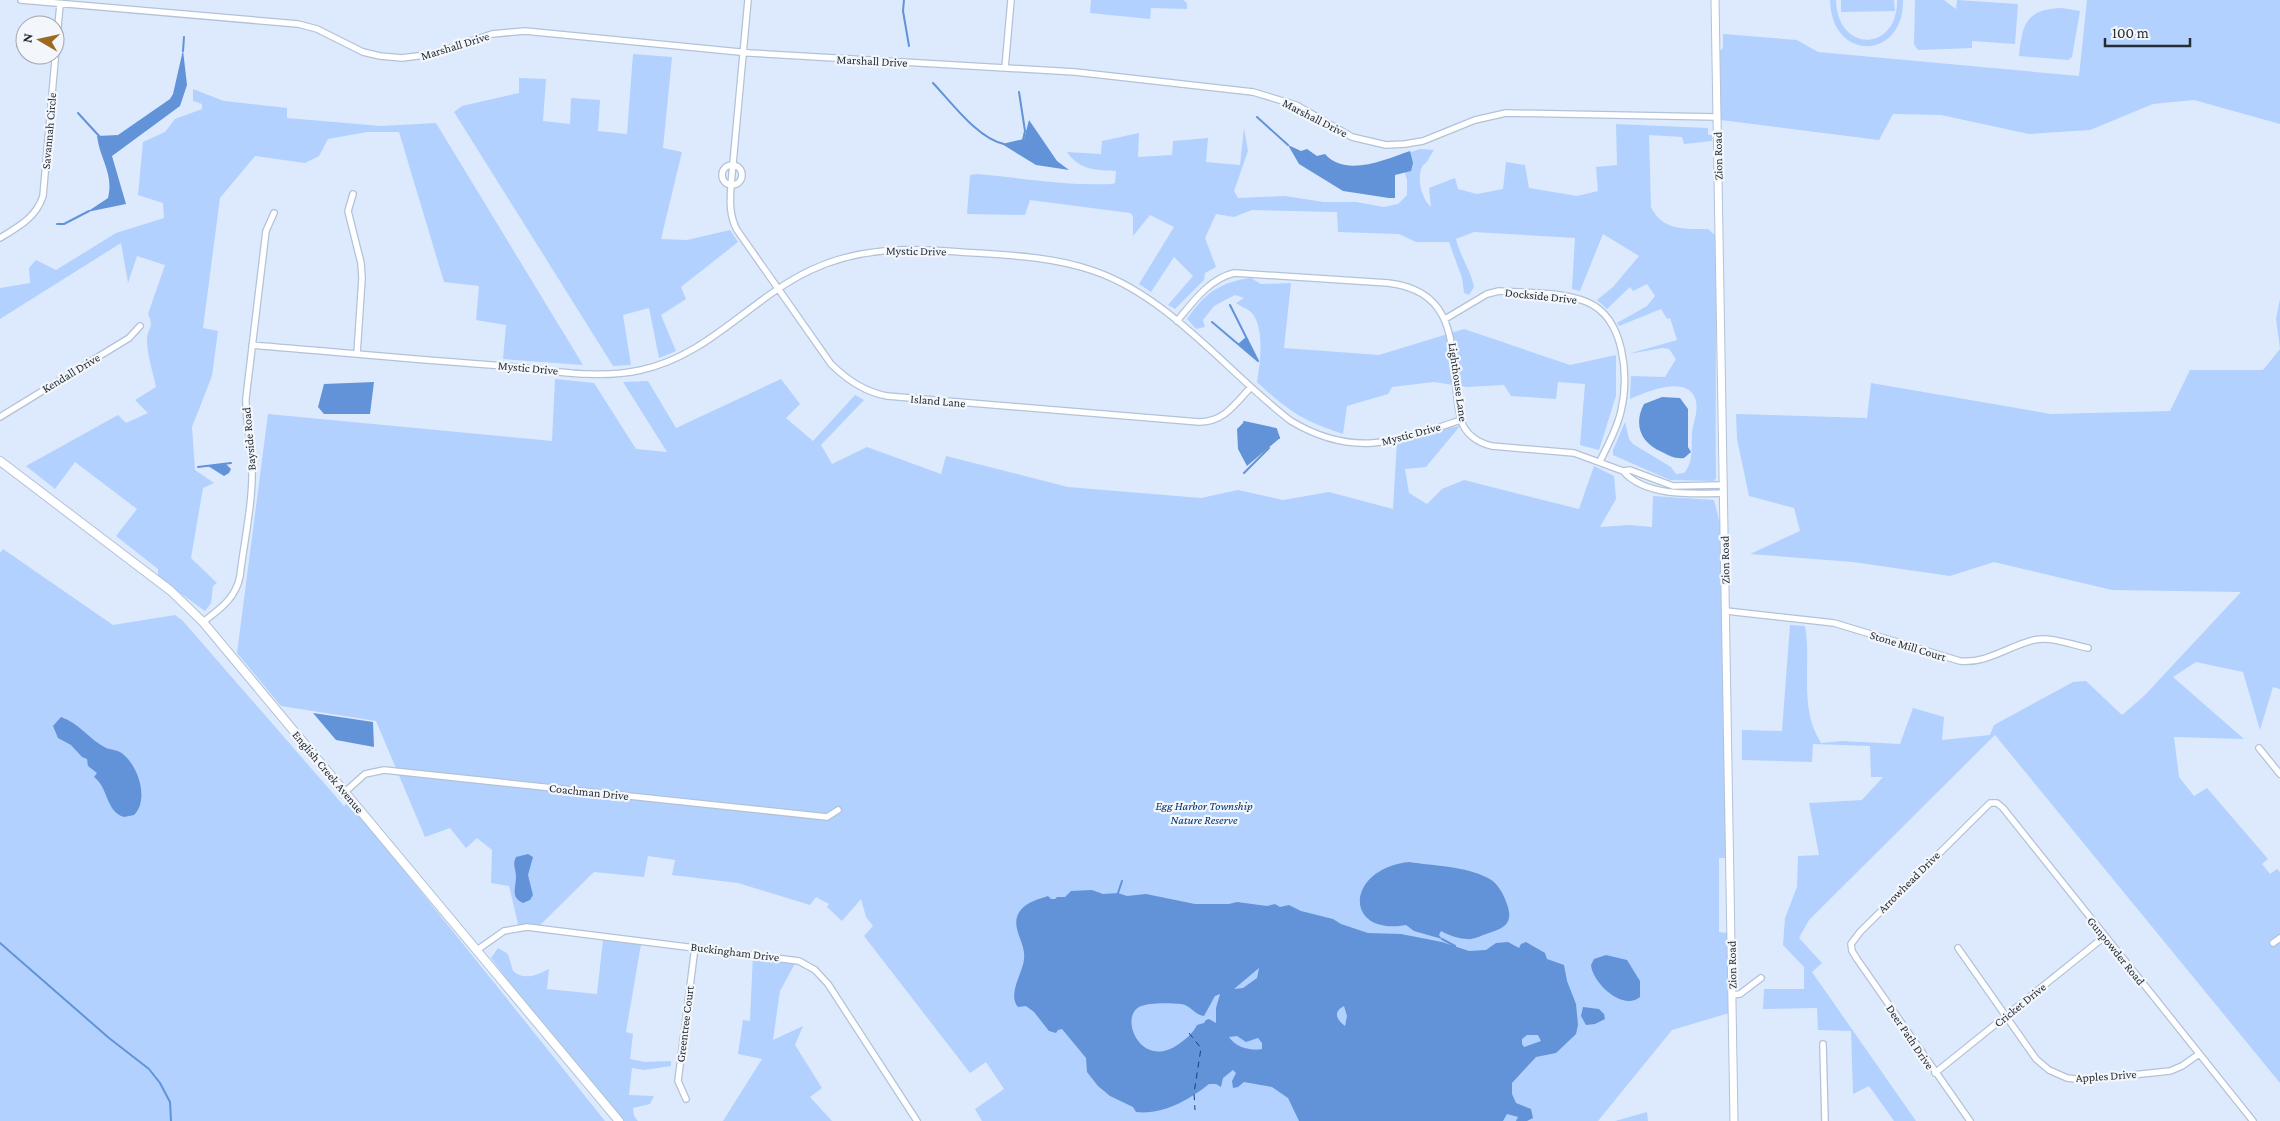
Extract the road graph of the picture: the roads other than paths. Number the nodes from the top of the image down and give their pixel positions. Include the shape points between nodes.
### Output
1 (21, 0) edge
2 (748, 0) edge
3 (1011, 0) edge
4 (1715, 0) edge
5 (60, 4) junction
6 (743, 53) junction
7 (1005, 68) junction
8 (1717, 117) junction
9 (734, 165) junction
10 (731, 185) junction
11 (353, 194) dead end
12 (274, 213) dead end
13 (0, 238) edge
14 (778, 289) junction
15 (1445, 318) junction
16 (1177, 321) junction
17 (140, 326) dead end
18 (252, 345) junction
19 (357, 354) junction
20 (1251, 387) junction
21 (0, 416) edge
22 (1461, 420) junction
23 (0, 461) edge
24 (1600, 461) junction
25 (1723, 489) junction
26 (1726, 611) junction
27 (203, 622) junction
28 (2088, 648) dead end
29 (2259, 748) dead end
30 (2280, 774) edge
31 (345, 792) junction
32 (838, 810) dead end
33 (1974, 817) joint
34 (2104, 937) junction
35 (2280, 938) edge
36 (2273, 943) dead end
37 (694, 947) junction
38 (1958, 948) dead end
39 (477, 950) junction
40 (1852, 951) joint
41 (1762, 978) dead end
42 (1732, 995) junction
43 (2005, 1017) junction
44 (1823, 1044) dead end
45 (2199, 1054) junction
46 (1935, 1073) junction
47 (686, 1100) dead end
48 (619, 1121) edge
49 (917, 1121) edge
50 (1734, 1121) edge
51 (1824, 1121) edge
52 (1970, 1121) edge
53 (2253, 1121) edge

1 - 5 street, Marshall Drive
2 - 6 street, Island Lane
3 - 7 street
4 - 8 street, Zion Road
5 - 6 street, Marshall Drive via 298,24 317,29 363,52 389,58 424,56 482,37 514,32
5 - 13 street, Savannah Circle via 43,196 30,218
6 - 7 street, Marshall Drive
6 - 9 street, Island Lane
7 - 8 street, Marshall Drive via 1083,72 1260,94 1296,106 1352,137 1386,145 1422,141 1480,118 1512,113
8 - 25 street, Zion Road
9 - 10 street, Island Lane
9 - 10 street, Island Lane via 741,171 742,178
9 - 10 street, Island Lane via 727,166 721,174 724,182
10 - 14 street, Island Lane via 730,210 734,225
11 - 19 street via 348,211 362,278
12 - 18 street, Bayside Road via 266,231
14 - 16 street, Mystic Drive via 831,262 884,249 914,248 1036,258 1077,266 1108,276 1146,297
14 - 19 street, Mystic Drive via 678,358 627,373
14 - 20 street, Island Lane via 835,368 860,387 887,396 1205,422 1225,414
15 - 16 street, Lighthouse Lane via 1425,297 1398,284 1239,272 1216,280
15 - 22 street, Lighthouse Lane via 1452,339
15 - 24 street, Dockside Drive via 1487,294 1499,291 1577,298 1602,312 1620,346 1625,381 1619,420
16 - 20 street, Mystic Drive
17 - 21 street, Kendall Drive via 129,338
18 - 19 street, Mystic Drive
18 - 27 street, Bayside Road via 245,408 252,473 240,576 230,599
20 - 22 street, Mystic Drive via 1275,409 1304,428 1352,443 1394,441
22 - 24 street, Lighthouse Lane via 1469,434 1489,446 1574,453
23 - 27 main road, English Creek Avenue via 171,591
24 - 25 street, Lighthouse Lane via 1673,486
25 - 26 street, Zion Road
26 - 28 street, Stone Mill Court via 1834,623 1960,662 1979,660 2038,640
26 - 42 street, Zion Road
27 - 31 main road, English Creek Avenue
29 - 30 street
31 - 32 street, Coachman Drive via 368,773 384,770 827,817
31 - 39 main road, English Creek Avenue
33 - 34 street, Gunpowder Road via 1990,802 2003,808
33 - 40 street, Arrowhead Drive via 1860,932 1851,944
34 - 43 street, Cricket Drive
34 - 45 street, Gunpowder Road
35 - 36 street
37 - 39 street, Buckingham Drive via 527,927 504,931
37 - 47 street, Greentree Court via 678,1081
37 - 49 street, Buckingham Drive via 792,959 815,970 833,991
38 - 43 street, Apples Drive
39 - 48 main road, English Creek Avenue
40 - 46 street, Deer Path Drive
41 - 42 street via 1740,994
42 - 50 street, Zion Road
43 - 45 street, Apples Drive via 2042,1066 2067,1078 2084,1080 2170,1071
43 - 46 street, Cricket Drive
44 - 51 street
45 - 53 street, Gunpowder Road
46 - 52 street, Deer Path Drive

